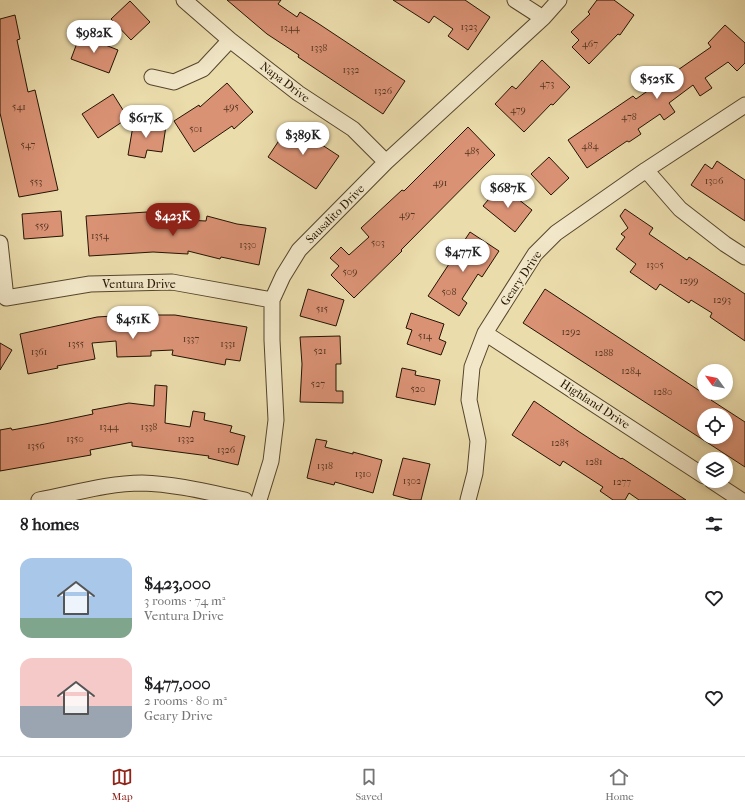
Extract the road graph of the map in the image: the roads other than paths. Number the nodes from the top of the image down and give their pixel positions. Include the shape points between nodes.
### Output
1 (184, 0) edge
2 (515, 0) edge
3 (559, 0) edge
4 (542, 18) junction
5 (230, 40) junction
6 (152, 77) dead end
7 (745, 105) edge
8 (386, 162) junction
9 (646, 170) junction
10 (0, 243) edge
11 (745, 257) edge
12 (272, 300) junction
13 (485, 333) junction
14 (697, 471) edge
15 (723, 488) edge
16 (39, 500) edge
17 (245, 500) edge
18 (259, 500) edge
19 (468, 500) edge
20 (741, 500) edge

1 - 5 street, Napa Drive
2 - 4 street
3 - 4 street, Sausalito Drive
4 - 8 street, Sausalito Drive
5 - 6 street via 203,69 174,82
5 - 8 street, Napa Drive via 298,93 353,129
7 - 9 street, Geary Drive
8 - 12 street, Sausalito Drive via 298,250
9 - 11 street via 680,209
9 - 13 street, Geary Drive via 556,233 535,254
10 - 12 street, Ventura Drive via 6,298 90,284 172,282
12 - 18 street, Sausalito Drive via 276,420 271,461
13 - 14 street, Highland Drive
13 - 19 street, Geary Drive via 472,367 469,400 478,441
15 - 20 street
16 - 17 street via 140,483 172,485

